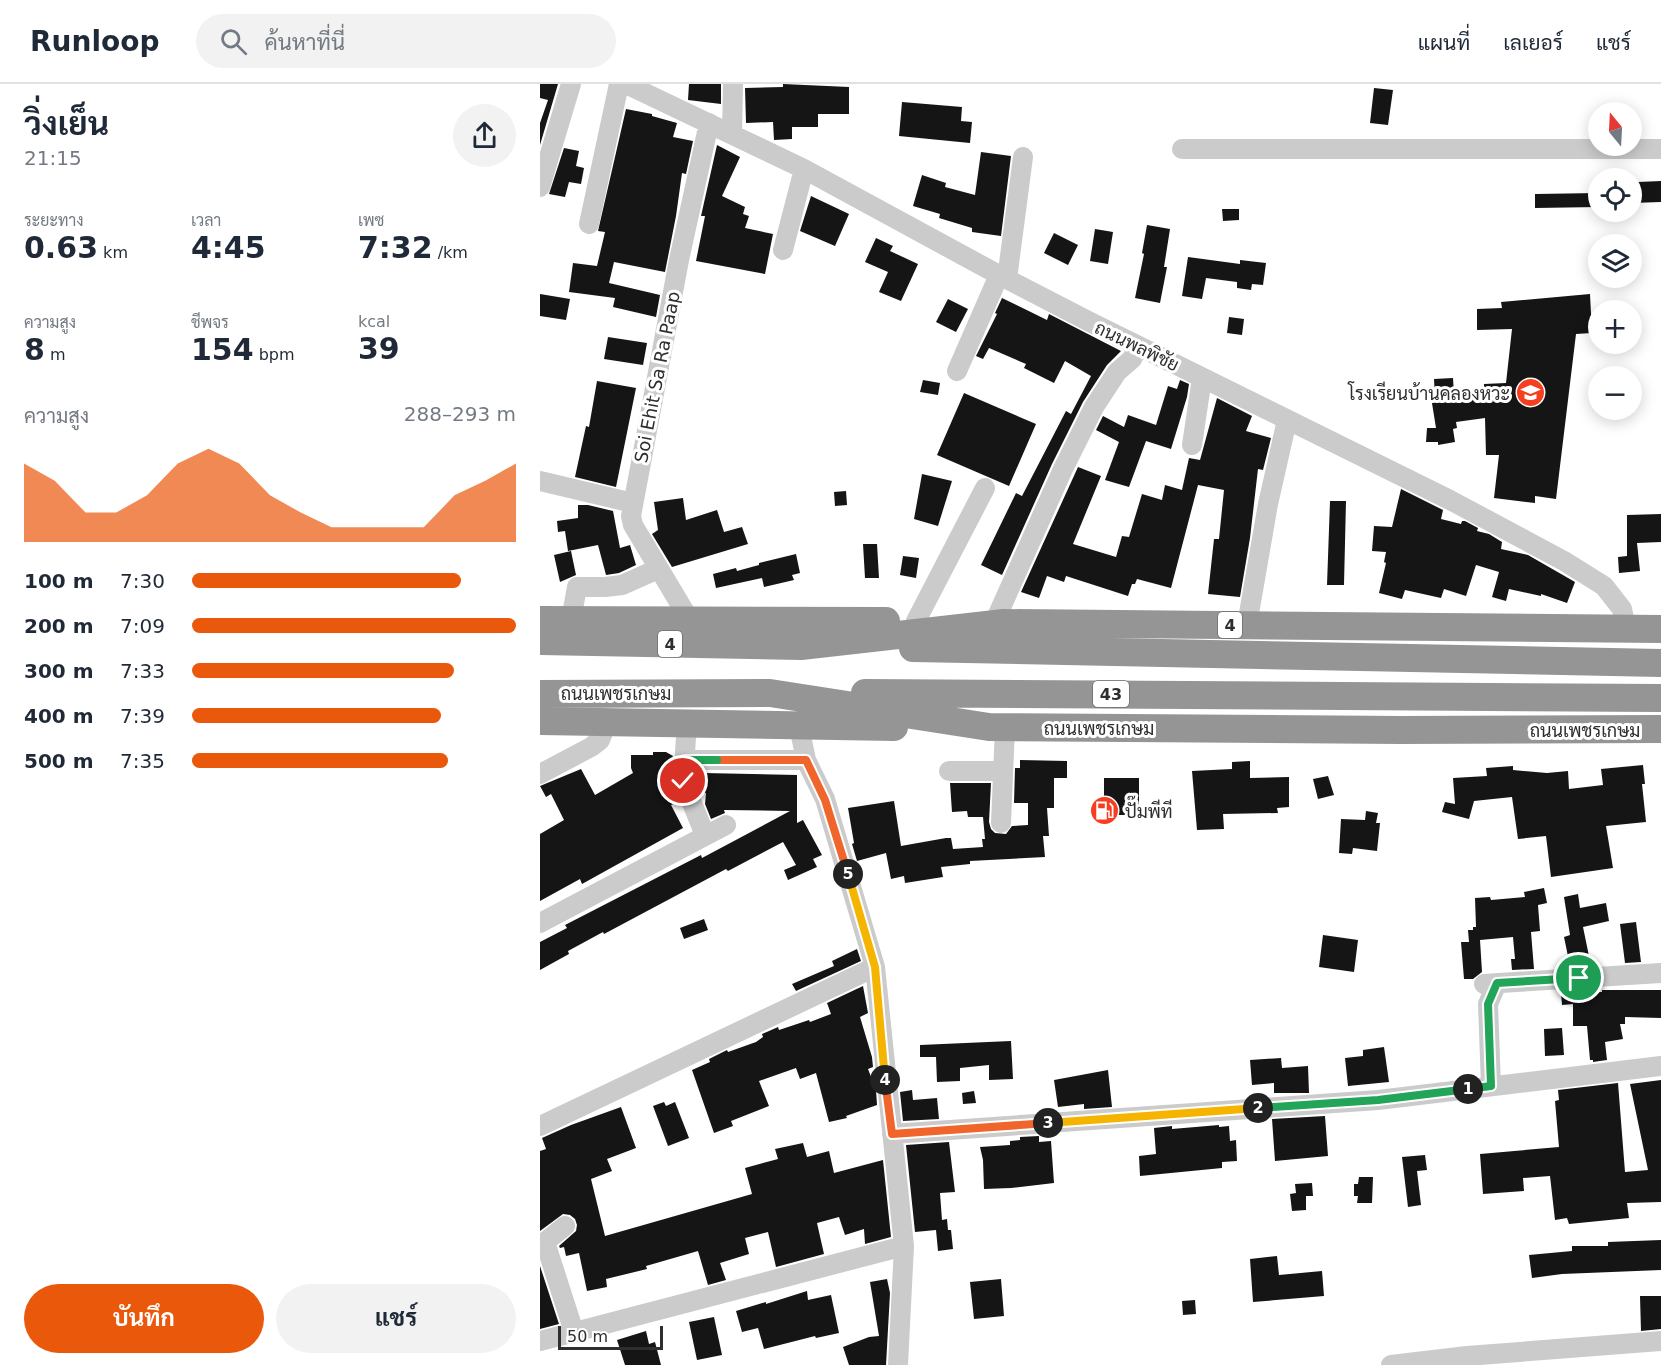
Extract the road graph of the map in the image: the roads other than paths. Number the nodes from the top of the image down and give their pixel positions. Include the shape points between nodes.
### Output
1 (571, 84) edge
2 (619, 84) edge
3 (626, 84) edge
4 (733, 84) edge
5 (709, 123) junction
6 (732, 134) junction
7 (1182, 149) dead end
8 (1661, 149) edge
9 (1023, 157) dead end
10 (804, 169) junction
11 (540, 186) edge
12 (589, 224) dead end
13 (783, 250) dead end
14 (1003, 277) junction
15 (1138, 346) junction
16 (957, 371) dead end
17 (1202, 378) junction
18 (1287, 420) junction
19 (1192, 445) dead end
20 (540, 481) edge
21 (985, 488) dead end
22 (633, 503) junction
23 (658, 568) junction
24 (689, 619) junction
25 (540, 620) edge
26 (571, 620) junction
27 (916, 621) junction
28 (999, 623) junction
29 (1247, 625) junction
30 (1626, 628) junction
31 (1659, 631) edge
32 (540, 641) edge
33 (801, 646) junction
34 (1661, 663) edge
35 (770, 693) junction
36 (540, 694) edge
37 (1661, 698) edge
38 (540, 721) edge
39 (607, 723) junction
40 (687, 723) junction
41 (799, 726) junction
42 (997, 727) junction
43 (1661, 732) edge
44 (684, 760) junction
45 (806, 760) junction
46 (950, 771) dead end
47 (1003, 771) junction
48 (540, 774) edge
49 (1001, 823) dead end
50 (726, 825) dead end
51 (705, 835) junction
52 (540, 923) edge
53 (875, 967) junction
54 (1661, 973) edge
55 (1661, 1066) edge
56 (1491, 1086) junction
57 (540, 1126) edge
58 (892, 1134) junction
59 (564, 1226) dead end
60 (904, 1246) junction
61 (574, 1332) junction
62 (540, 1341) edge
63 (1661, 1341) edge
64 (898, 1365) edge
65 (1391, 1365) edge

1 - 11 street
2 - 12 street
3 - 5 street, ถนนพลพิชัย
4 - 6 street
5 - 6 street, ถนนพลพิชัย
5 - 22 street, Soi Ehit Sa Ra Paap via 678,260
6 - 10 street, ถนนพลพิชัย
7 - 8 street
9 - 14 street
10 - 13 street
10 - 14 street, ถนนพลพิชัย
14 - 15 street, ถนนพลพิชัย
14 - 16 street
15 - 17 street, ถนนพลพิชัย
15 - 28 street via 1094,407
17 - 18 street, ถนนพลพิชัย
17 - 19 street
18 - 29 street
18 - 30 street, ถนนพลพิชัย via 1584,573 1604,586 1622,609
20 - 22 street
21 - 27 street
22 - 23 street, Soi Ehit Sa Ra Paap via 633,525
23 - 24 street, Soi Ehit Sa Ra Paap
23 - 26 street via 622,585 577,587
24 - 26 highway
24 - 27 highway
25 - 26 highway
27 - 28 highway
28 - 29 highway, 4
28 - 33 highway, 4
29 - 30 highway, 4
30 - 31 highway, 4
32 - 33 highway, 4
33 - 34 highway
35 - 36 highway, ถนนเพชรเกษม
35 - 37 highway, 43
35 - 42 highway, ถนนเพชรเกษม
38 - 39 highway
39 - 40 highway
39 - 48 street via 600,740 591,747
40 - 41 highway
40 - 44 street
41 - 42 highway
41 - 45 street
42 - 43 highway, ถนนเพชรเกษม
42 - 47 street
44 - 45 street
44 - 51 street via 683,781
45 - 53 street via 825,800
46 - 47 street
47 - 49 street
50 - 51 street
51 - 52 street
53 - 57 street
53 - 58 street
54 - 56 street via 1491,984
55 - 56 street
56 - 58 street via 1378,1100
58 - 60 street
59 - 61 street via 545,1242
60 - 61 street
60 - 64 street
61 - 62 street
63 - 65 street

